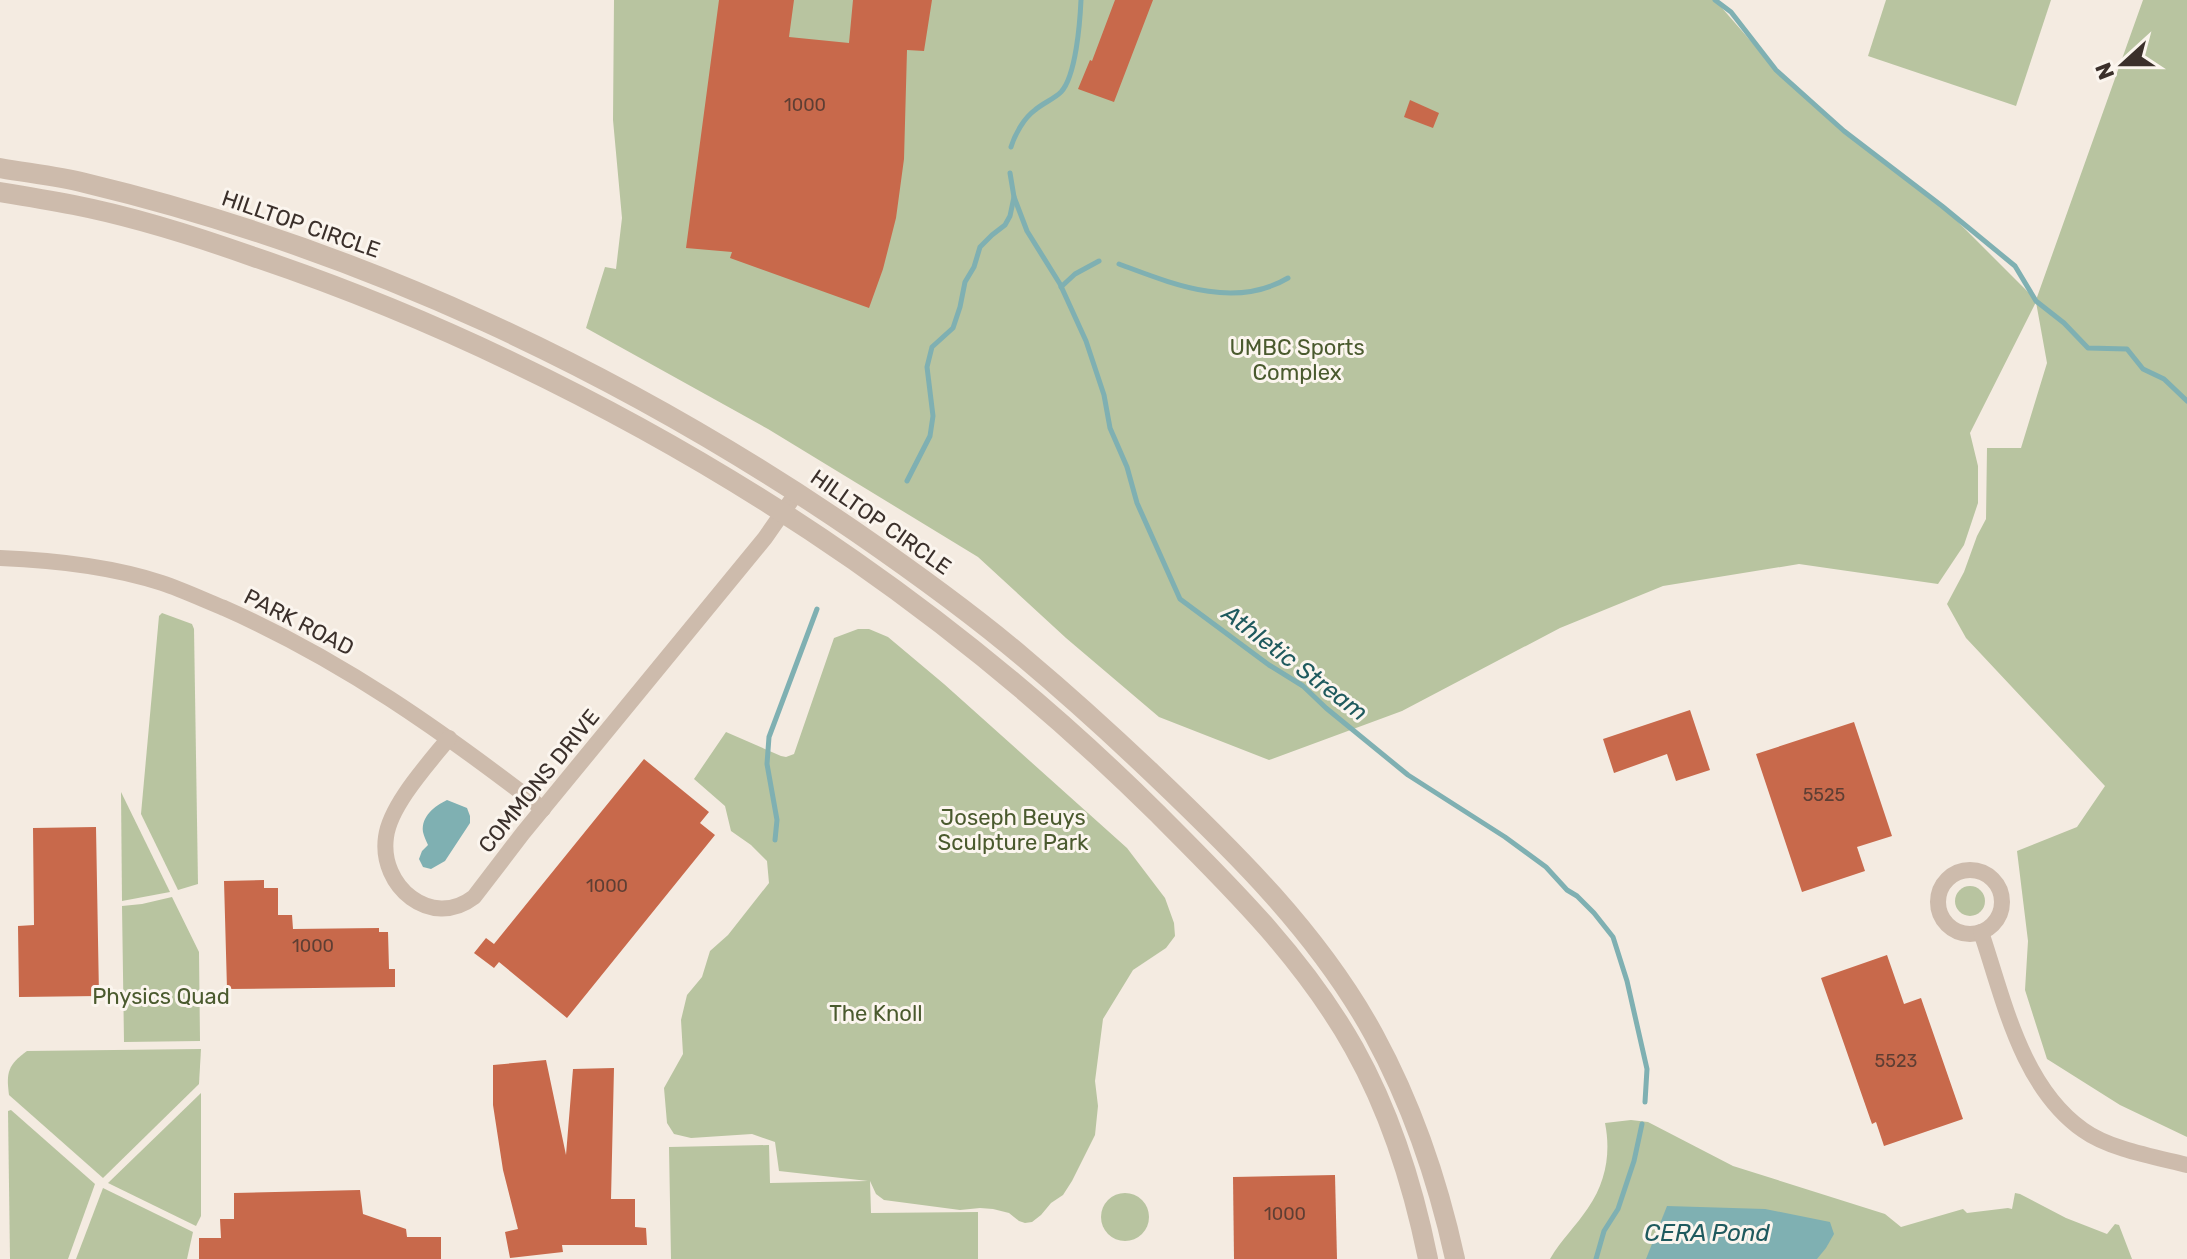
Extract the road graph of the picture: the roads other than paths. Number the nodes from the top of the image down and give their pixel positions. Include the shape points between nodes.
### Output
1 (0, 168) edge
2 (0, 192) edge
3 (797, 492) junction
4 (783, 512) junction
5 (0, 558) edge
6 (449, 738) junction
7 (543, 809) junction
8 (1981, 932) dead end
9 (2187, 1165) edge
10 (1428, 1259) edge
11 (1455, 1259) edge

1 - 3 street, HILLTOP CIRCLE via 81,182 196,213 403,286 595,374
2 - 4 street, HILLTOP CIRCLE via 76,205 190,235 393,307 581,395
3 - 4 street, COMMONS DRIVE
3 - 11 street, HILLTOP CIRCLE via 1024,658 1192,811 1289,914 1353,1001 1401,1089 1441,1199
4 - 7 street, COMMONS DRIVE
4 - 10 street, HILLTOP CIRCLE via 959,636 1023,688 1106,762 1278,939 1353,1046 1380,1098 1404,1161
5 - 6 street, PARK ROAD via 162,582 309,649
6 - 7 street, PARK ROAD
6 - 7 street, COMMONS DRIVE via 391,818 386,838 386,859 394,878 416,902 451,908 474,897
8 - 9 street via 2015,1034 2039,1085 2058,1108 2084,1131 2110,1144

